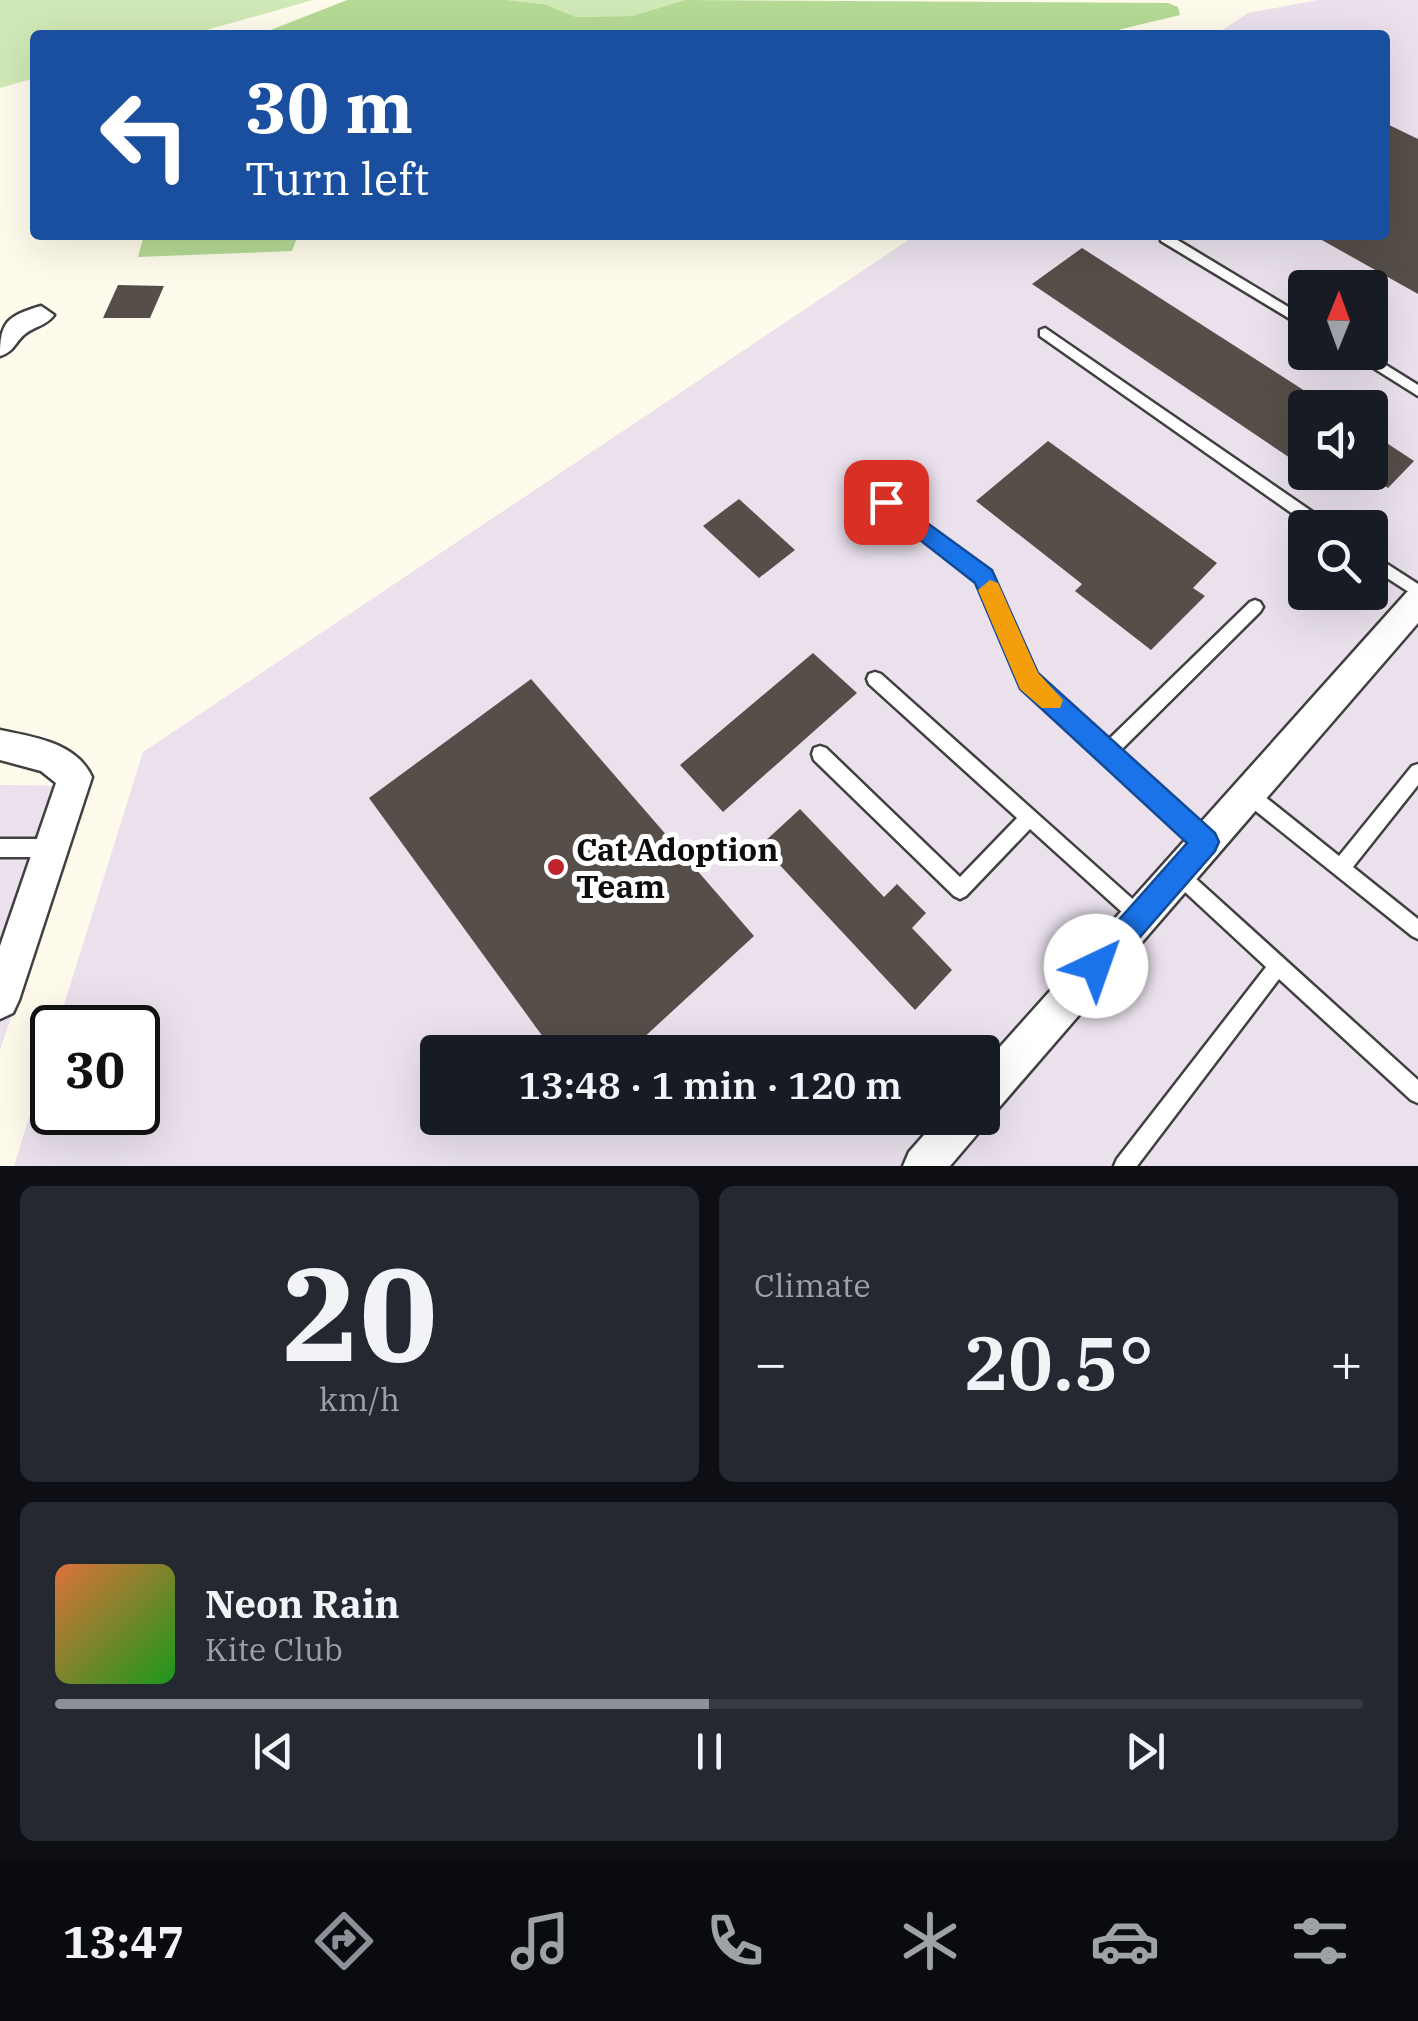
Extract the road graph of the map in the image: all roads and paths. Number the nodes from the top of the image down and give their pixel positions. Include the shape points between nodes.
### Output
1 (1168, 240) edge
2 (1288, 313) edge
3 (41, 315) dead end
4 (1044, 333) dead end
5 (0, 347) edge
6 (1384, 370) edge
7 (1418, 391) edge
8 (886, 502) dead end
9 (1299, 510) edge
10 (1388, 571) edge
11 (1418, 592) edge
12 (1418, 601) edge
13 (1255, 607) dead end
14 (875, 678) dead end
15 (0, 745) edge
16 (1109, 751) junction
17 (820, 754) dead end
18 (1418, 772) edge
19 (1248, 794) junction
20 (1030, 818) junction
21 (1206, 842) junction
22 (0, 848) edge
23 (51, 848) junction
24 (1342, 868) junction
25 (1178, 874) junction
26 (1140, 917) junction
27 (1418, 930) edge
28 (1278, 966) junction
29 (0, 1000) edge
30 (1000, 1076) edge
31 (1418, 1093) edge
32 (950, 1135) edge
33 (922, 1166) edge
34 (1124, 1166) edge

1 - 2 lane
3 - 5 street via 15,328
4 - 9 lane
6 - 7 lane
8 - 16 lane via 984,577 1029,681
10 - 11 lane
12 - 19 street
13 - 16 lane
14 - 20 lane
15 - 23 street via 50,757 75,776
16 - 21 lane
17 - 20 lane via 960,890
18 - 24 lane
19 - 21 street
19 - 24 lane
20 - 26 lane
21 - 25 street
22 - 23 lane
23 - 29 street
24 - 27 lane
25 - 26 street
25 - 28 lane
26 - 30 street
28 - 31 lane
28 - 34 lane
32 - 33 street

